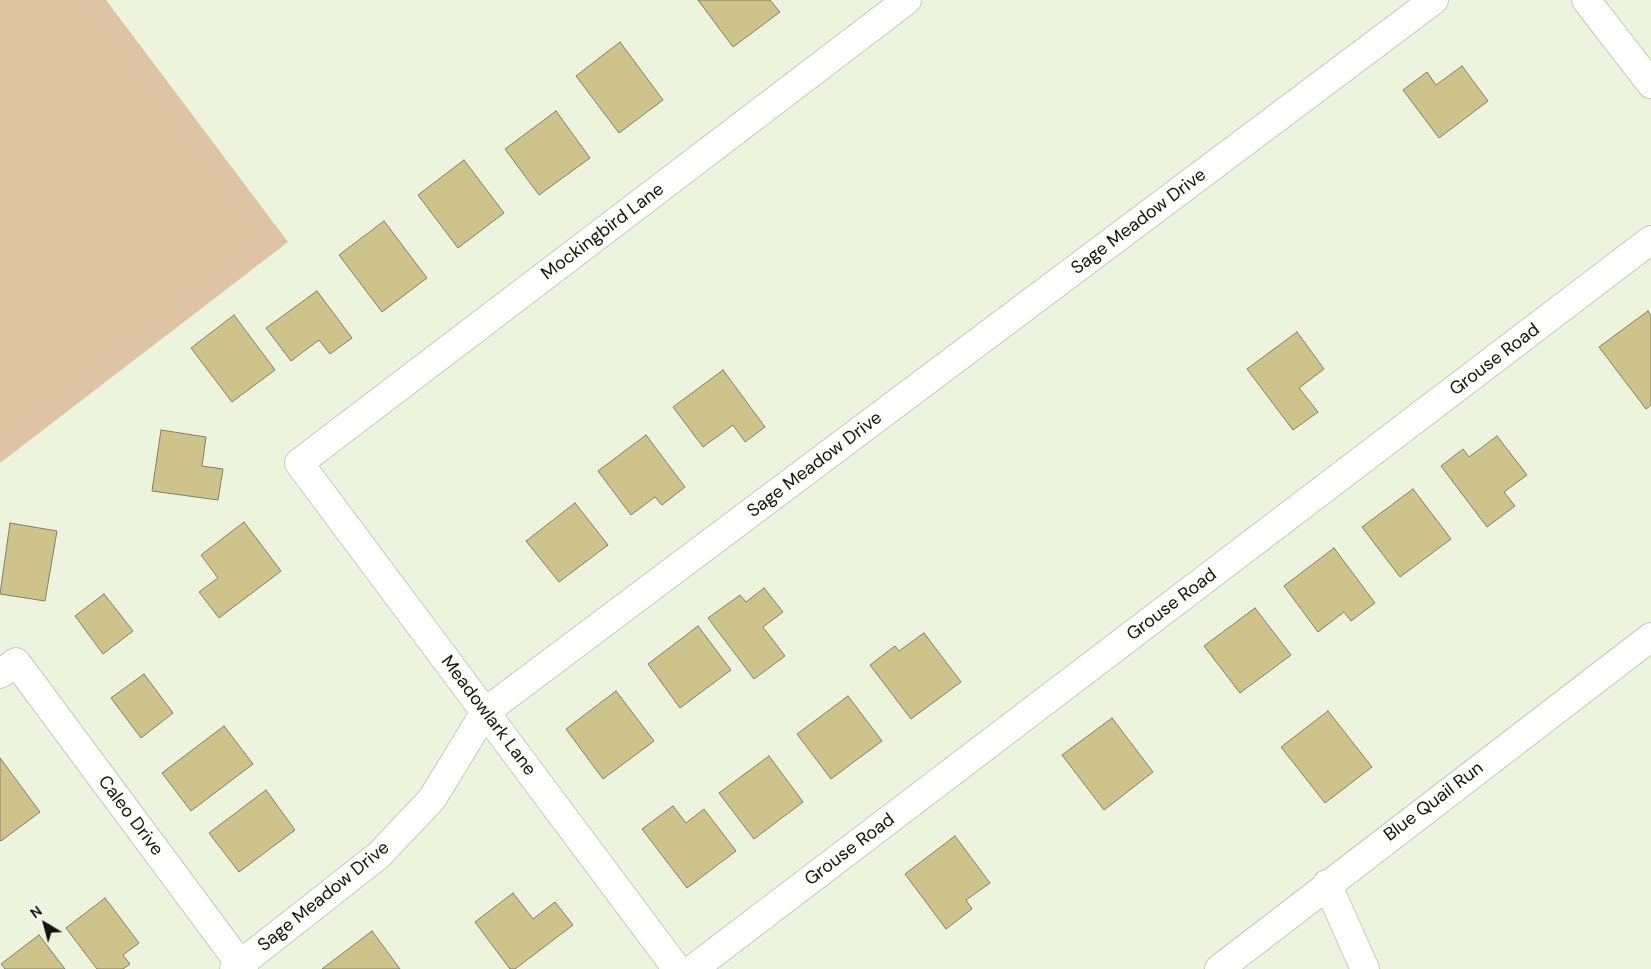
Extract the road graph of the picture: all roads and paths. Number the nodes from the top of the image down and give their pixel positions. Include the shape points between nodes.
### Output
1 (907, 0) edge
2 (1434, 0) edge
3 (1586, 0) edge
4 (1651, 84) edge
5 (1651, 240) edge
6 (299, 463) joint
7 (1651, 637) edge
8 (8, 668) edge
9 (486, 712) junction
10 (1327, 884) junction
11 (240, 967) edge
12 (678, 969) edge
13 (694, 969) edge
14 (1219, 969) edge
15 (1365, 969) edge

1 - 6 street, Mockingbird Lane
2 - 9 street, Sage Meadow Drive
3 - 4 street
5 - 13 street, Grouse Road
6 - 9 street, Meadowlark Lane
7 - 10 street, Blue Quail Run
8 - 11 street, Caleo Drive
9 - 11 street, Sage Meadow Drive via 432,799 379,855
9 - 12 street, Meadowlark Lane
10 - 14 street, Blue Quail Run
10 - 15 street

